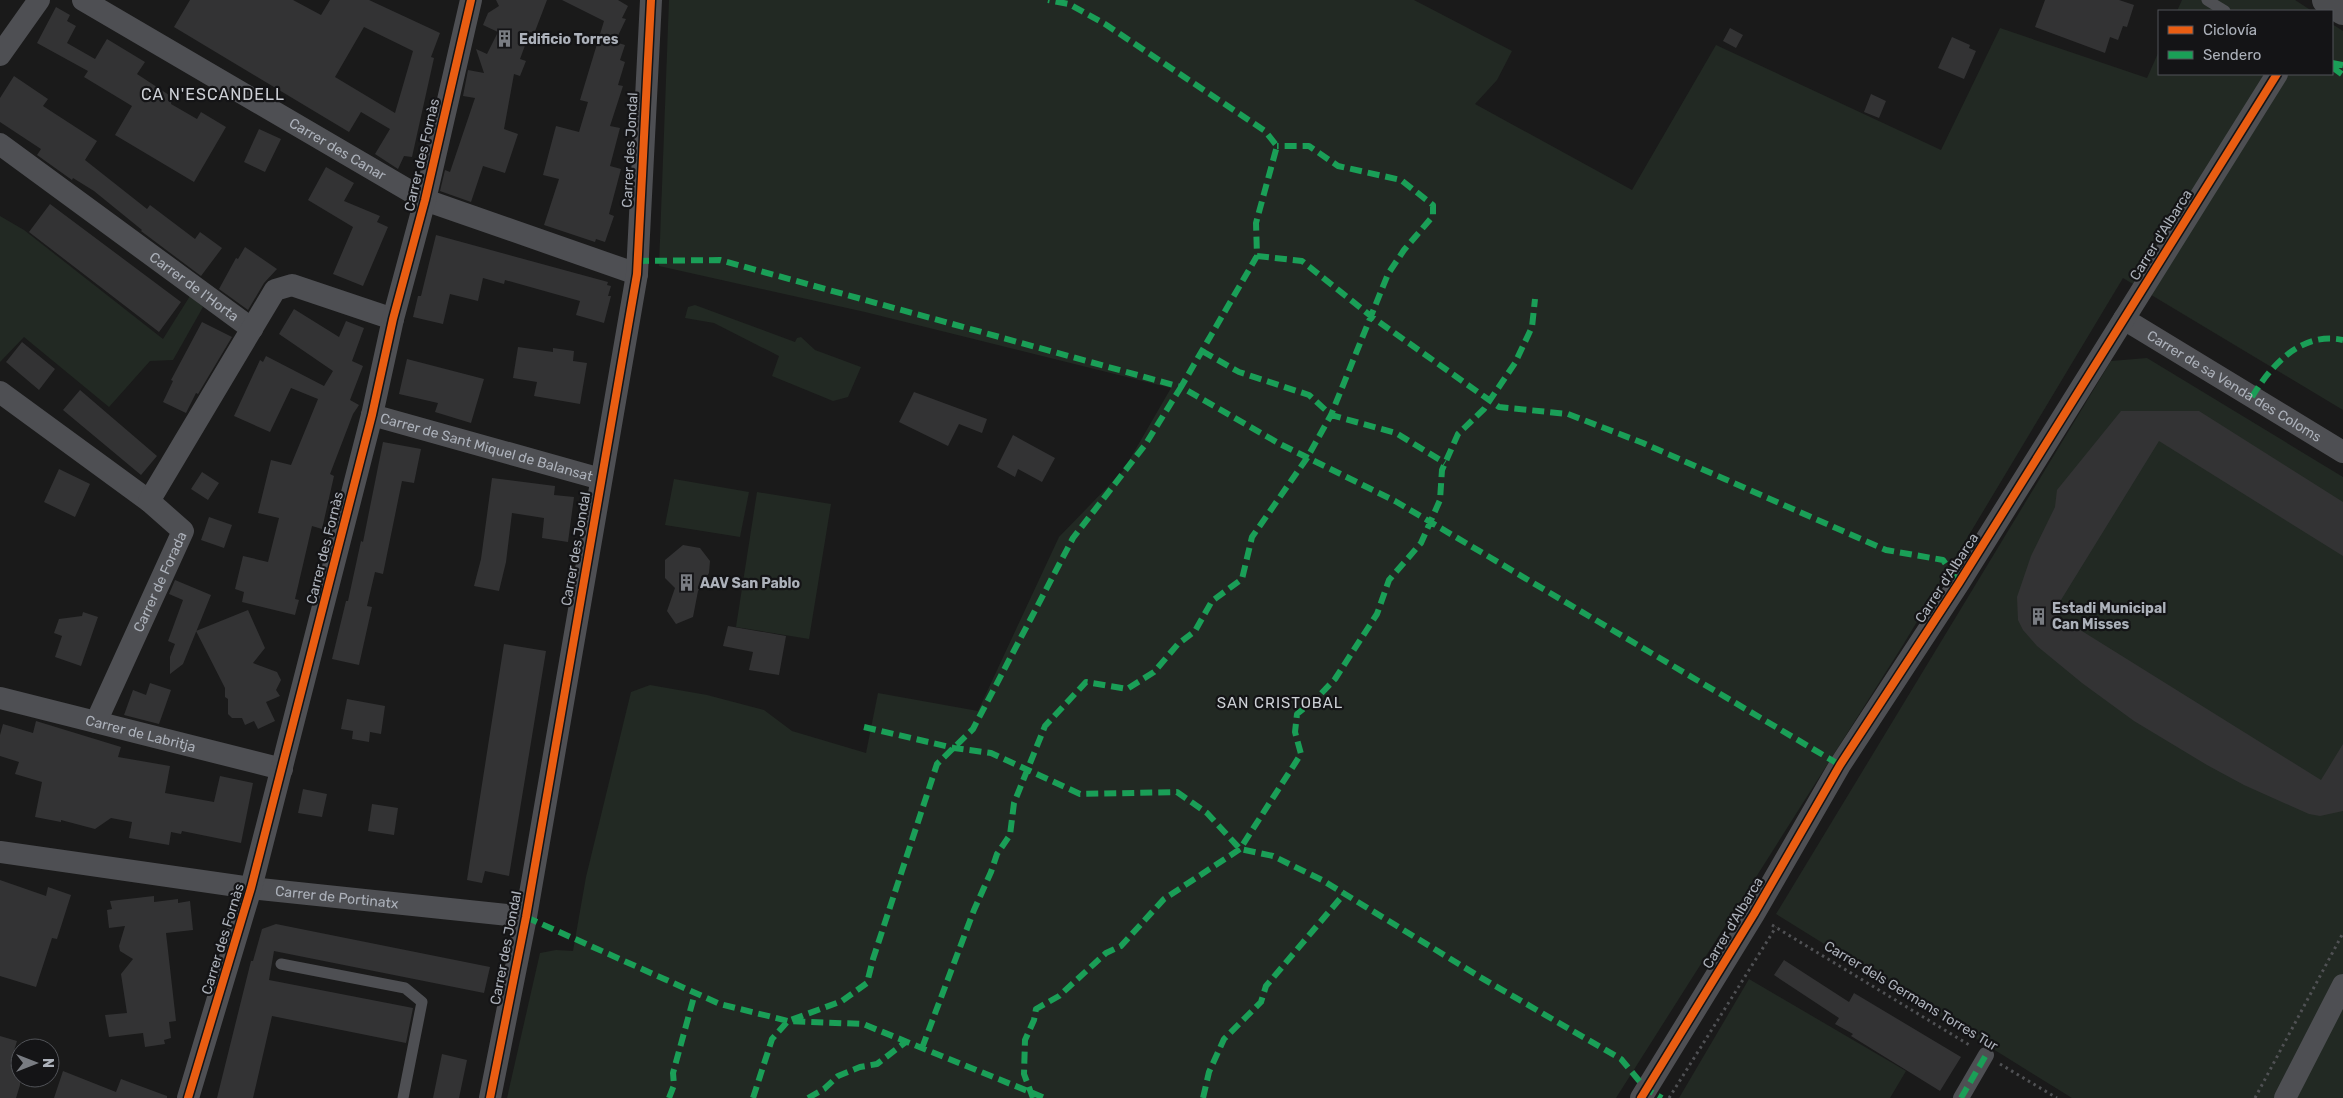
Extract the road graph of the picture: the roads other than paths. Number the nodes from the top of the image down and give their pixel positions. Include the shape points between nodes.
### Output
1 (39, 0) edge
2 (83, 0) edge
3 (471, 0) edge
4 (650, 0) edge
5 (2207, 0) edge
6 (2326, 0) edge
7 (2223, 10) edge
8 (2343, 11) edge
9 (0, 55) edge
10 (2276, 75) edge
11 (0, 144) edge
12 (425, 200) junction
13 (637, 274) junction
14 (393, 319) junction
15 (2124, 319) junction
16 (252, 329) junction
17 (0, 392) edge
18 (372, 415) junction
19 (2343, 452) edge
20 (601, 478) junction
21 (148, 501) junction
22 (0, 698) edge
23 (96, 722) junction
24 (282, 769) junction
25 (0, 852) edge
26 (252, 888) junction
27 (526, 917) junction
28 (282, 964) dead end
29 (2343, 985) edge
30 (1986, 1055) road end
31 (188, 1098) edge
32 (404, 1098) edge
33 (490, 1098) edge
34 (1641, 1098) edge
35 (1961, 1098) edge
36 (2285, 1098) edge

1 - 9 street
2 - 12 street, Carrer des Canar
3 - 12 street, Carrer des Fornàs
4 - 13 street, Carrer des Jondal
5 - 7 lane
6 - 8 highway
10 - 15 street, Carrer d'Albarca
11 - 16 street, Carrer de l'Horta
12 - 13 street, Carrer des Canar
12 - 14 street, Carrer des Fornàs
13 - 20 street, Carrer des Jondal
14 - 16 street, Carrer de l'Horta via 292,286 275,290
14 - 18 street, Carrer des Fornàs
15 - 19 street, Carrer de sa Venda des Coloms
15 - 34 street, Carrer d'Albarca via 1960,583 1840,765 1754,914
16 - 21 street
17 - 21 street, Carrer de Forada
18 - 20 street, Carrer de Sant Miquel de Balansat
18 - 24 street, Carrer des Fornàs
20 - 27 street, Carrer des Jondal
21 - 23 street, Carrer de Forada via 183,531
22 - 23 street, Carrer de Labritja
23 - 24 street, Carrer de Labritja
24 - 26 street, Carrer des Fornàs
25 - 26 street, Carrer de Portinatx
26 - 27 street, Carrer de Portinatx
26 - 31 street, Carrer des Fornàs
27 - 33 street, Carrer des Jondal
28 - 32 lane via 405,988 422,1002
29 - 36 street
30 - 35 street

